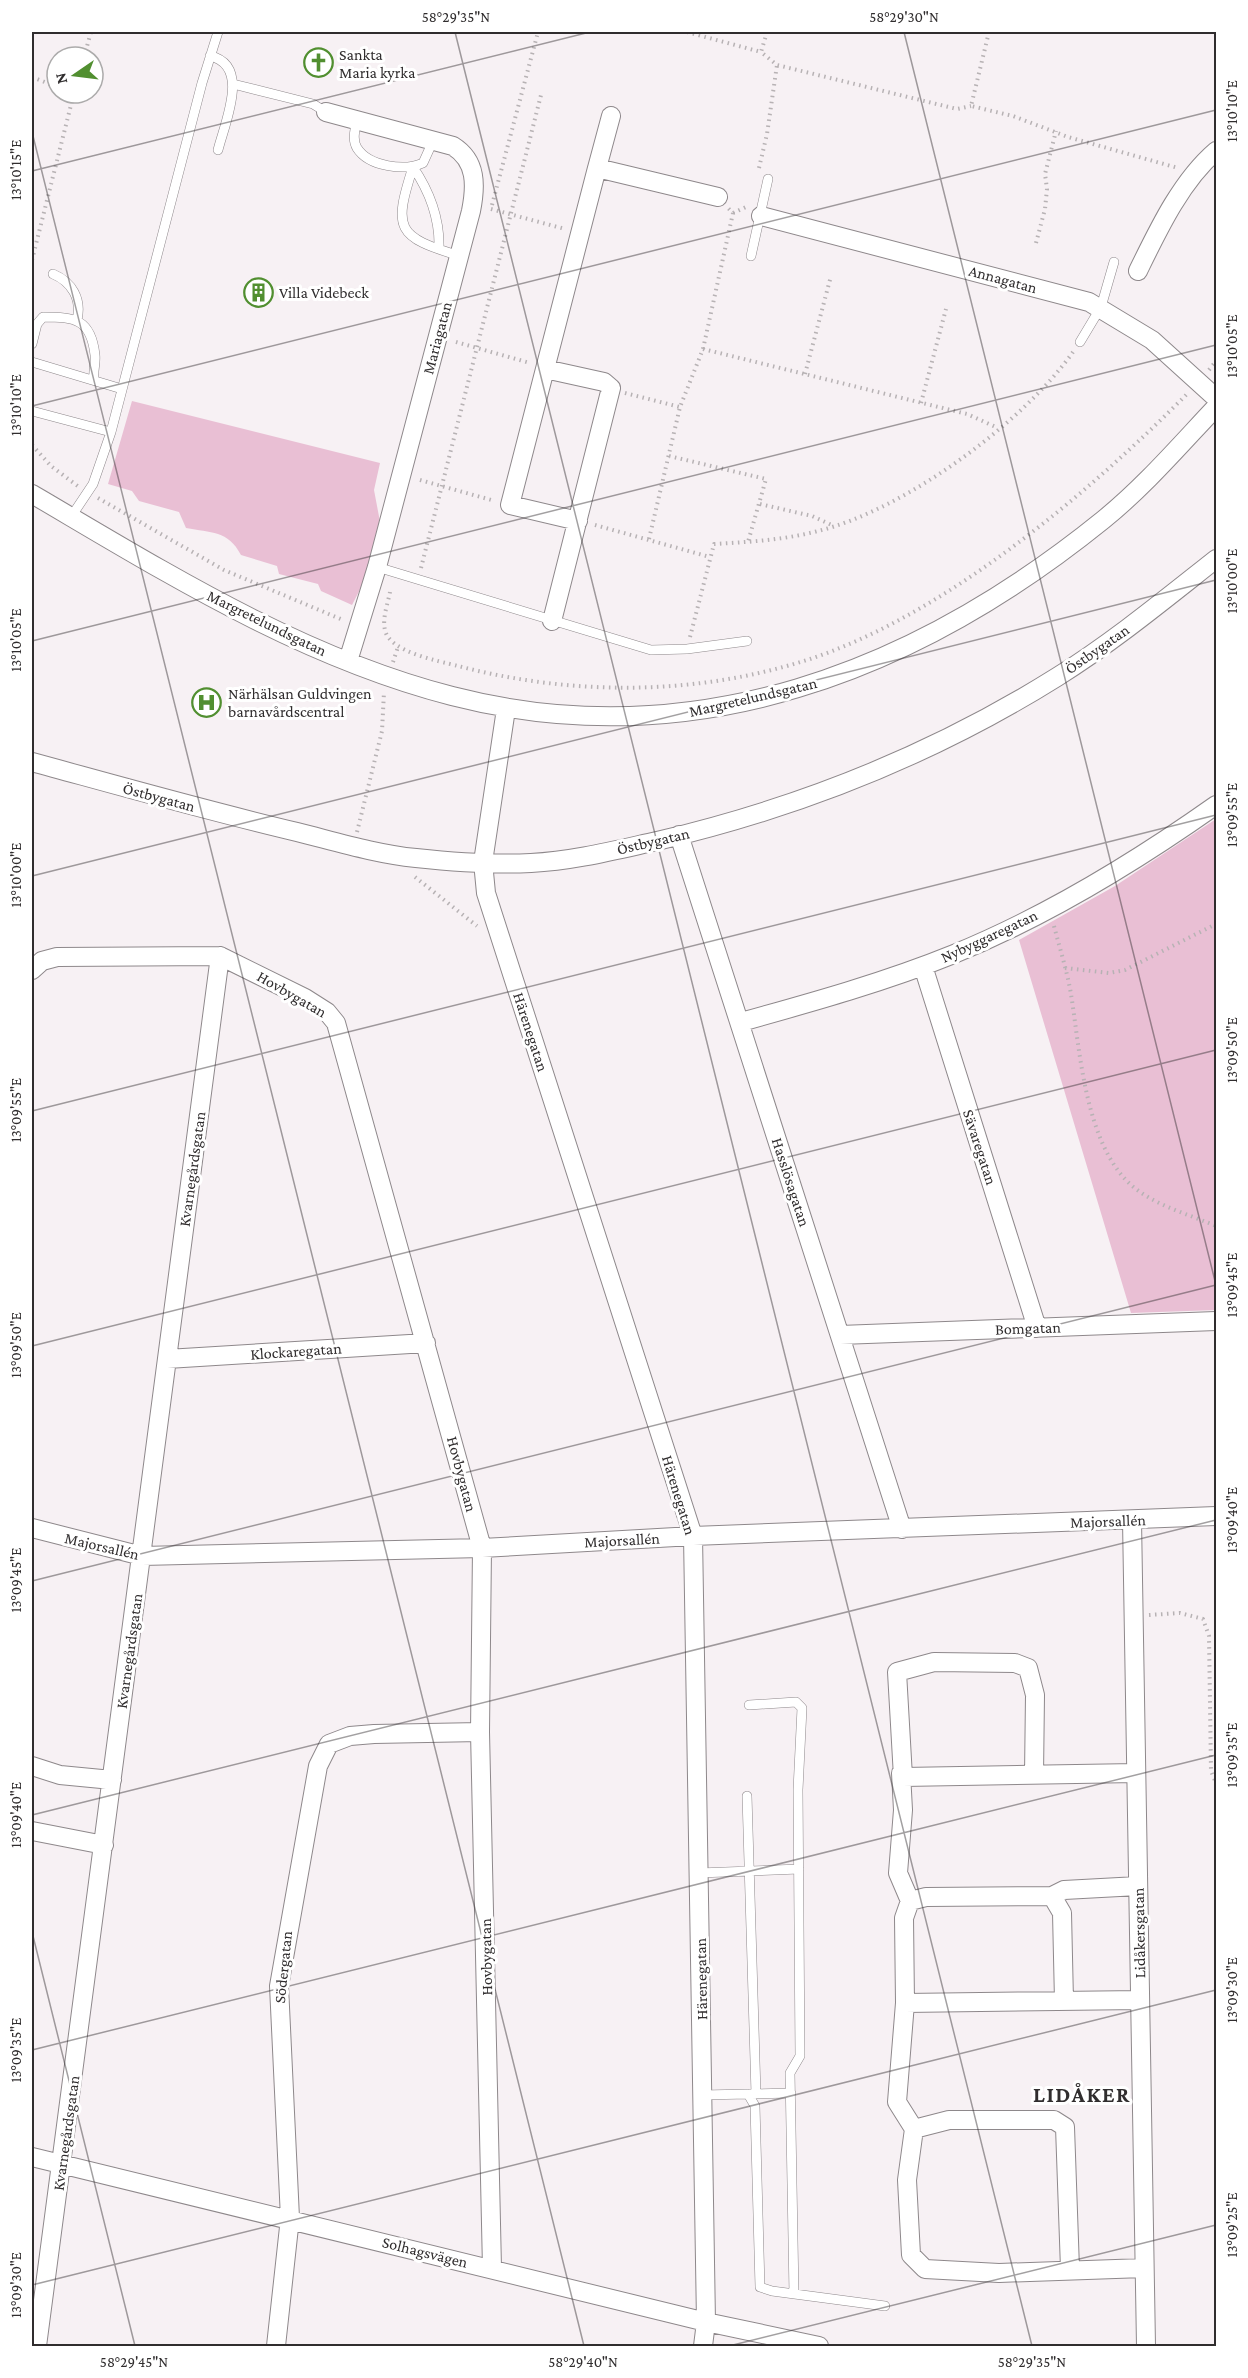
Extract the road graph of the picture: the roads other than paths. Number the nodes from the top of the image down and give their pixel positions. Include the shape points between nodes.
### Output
1 (218, 32) edge
2 (210, 56) junction
3 (233, 84) junction
4 (326, 112) joint
5 (611, 116) dead end
6 (357, 120) junction
7 (433, 141) junction
8 (218, 150) dead end
9 (1216, 151) edge
10 (413, 167) junction
11 (597, 168) junction
12 (768, 179) road end
13 (718, 197) road end
14 (761, 216) junction
15 (439, 249) junction
16 (460, 255) junction
17 (751, 256) dead end
18 (1114, 262) dead end
19 (1138, 270) dead end
20 (53, 274) dead end
21 (1101, 307) junction
22 (77, 320) junction
23 (1080, 342) road end
24 (32, 344) edge
25 (32, 362) edge
26 (545, 369) junction
27 (94, 378) junction
28 (122, 389) junction
29 (1216, 398) edge
30 (1216, 407) edge
31 (32, 411) edge
32 (111, 432) junction
33 (32, 494) edge
34 (71, 517) junction
35 (578, 521) junction
36 (1216, 559) edge
37 (377, 567) junction
38 (552, 621) junction
39 (747, 641) dead end
40 (348, 661) junction
41 (506, 709) junction
42 (32, 762) edge
43 (1216, 805) edge
44 (680, 836) junction
45 (483, 862) junction
46 (220, 956) junction
47 (923, 966) junction
48 (32, 970) edge
49 (741, 1022) junction
50 (1216, 1321) edge
51 (1037, 1328) junction
52 (840, 1335) junction
53 (426, 1342) junction
54 (166, 1359) junction
55 (1216, 1516) edge
56 (1132, 1520) junction
57 (32, 1528) edge
58 (902, 1529) junction
59 (693, 1536) junction
60 (482, 1548) junction
61 (142, 1556) junction
62 (749, 1705) dead end
63 (480, 1732) junction
64 (32, 1766) edge
65 (901, 1773) junction
66 (1136, 1773) junction
67 (1034, 1775) junction
68 (112, 1780) junction
69 (747, 1796) dead end
70 (32, 1831) edge
71 (104, 1845) junction
72 (798, 1869) junction
73 (749, 1872) junction
74 (699, 1873) junction
75 (1138, 1886) junction
76 (1052, 1896) junction
77 (909, 1901) junction
78 (1140, 2000) junction
79 (1064, 2001) junction
80 (905, 2003) junction
81 (791, 2093) junction
82 (752, 2094) junction
83 (703, 2096) junction
84 (914, 2129) junction
85 (32, 2157) edge
86 (61, 2164) junction
87 (290, 2218) junction
88 (492, 2268) junction
89 (1144, 2268) junction
90 (1070, 2270) junction
91 (794, 2294) junction
92 (885, 2306) dead end
93 (706, 2322) junction
94 (790, 2344) edge
95 (37, 2346) edge
96 (276, 2346) edge
97 (703, 2346) edge
98 (819, 2346) edge
99 (1146, 2346) edge

1 - 2 lane
2 - 3 lane via 229,65
2 - 28 lane
3 - 4 lane via 313,104
3 - 8 lane
4 - 6 street, Mariagatan
5 - 11 street
6 - 7 street, Mariagatan
6 - 10 lane via 357,148 367,158 402,168
7 - 10 lane via 423,163
7 - 16 street, Mariagatan via 453,146 464,153 471,165 474,196
9 - 19 street via 1195,174
10 - 15 lane via 431,199
10 - 15 lane via 400,206 404,226 416,240
11 - 13 street
11 - 26 street
12 - 14 lane
14 - 17 lane
14 - 21 street, Annagatan
15 - 16 lane
16 - 37 street, Mariagatan
18 - 21 lane
20 - 22 lane via 72,288 77,298
21 - 23 lane
21 - 29 street, Annagatan via 1152,340
22 - 24 lane via 43,316
22 - 27 lane via 86,325 91,336 96,357
25 - 27 lane
26 - 35 street via 604,382 611,388
26 - 35 street via 510,505
27 - 28 lane
28 - 32 lane
30 - 41 street, Margretelundsgatan via 1104,519 1028,576 966,615 871,663 777,694 685,713 596,718
31 - 32 lane
32 - 34 lane via 88,492
33 - 34 street, Margretelundsgatan
34 - 40 street, Margretelundsgatan via 239,613
35 - 38 street
36 - 44 street, Östbygatan via 1118,635 991,716 828,790
37 - 38 lane
37 - 40 street, Mariagatan
38 - 39 lane via 651,650
40 - 41 street, Margretelundsgatan via 448,695
41 - 45 street, Härenegatan
42 - 45 street, Östbygatan via 353,846 419,858
43 - 47 street, Nybyggaregatan via 1050,908
44 - 45 street, Östbygatan via 565,859
44 - 49 street, Hasslösagatan
45 - 59 street, Härenegatan via 486,894
46 - 48 street, Hovbygatan via 57,957 42,961
46 - 53 street, Hovbygatan via 305,998 336,1023
46 - 54 street, Kvarnegårdsgatan
47 - 49 street, Nybyggaregatan
47 - 51 street, Sävaregatan
49 - 52 street, Hasslösagatan
50 - 51 street, Bomgatan
51 - 52 street, Bomgatan
52 - 58 street, Hasslösagatan
53 - 54 street, Klockaregatan
53 - 60 street, Hovbygatan
54 - 61 street, Kvarnegårdsgatan
55 - 56 street, Majorsallén
56 - 58 street, Majorsallén
56 - 66 street, Lidåkersgatan
57 - 61 street, Majorsallén
58 - 59 street, Majorsallén
59 - 60 street, Majorsallén
59 - 74 street, Härenegatan
60 - 61 street, Majorsallén
60 - 63 street, Hovbygatan
61 - 68 street, Kvarnegårdsgatan
62 - 72 lane via 796,1702 802,1708
63 - 87 street, Södergatan via 350,1736 329,1744 323,1753 279,1986
63 - 88 street, Hovbygatan
64 - 68 street via 60,1774
65 - 67 street via 903,1777
65 - 67 street via 897,1672 934,1662 1015,1663 1029,1668 1035,1695
65 - 77 street via 903,1810 898,1873
66 - 67 street
66 - 75 street, Lidåkersgatan
68 - 71 street, Kvarnegårdsgatan
69 - 73 lane
70 - 71 street
71 - 86 street, Kvarnegårdsgatan
72 - 73 lane
72 - 81 lane via 800,2056 790,2073
73 - 74 lane
73 - 82 lane
74 - 83 street, Härenegatan
75 - 76 street via 1064,1890
75 - 78 street, Lidåkersgatan
76 - 77 street via 926,1897
76 - 79 street via 1062,1913
77 - 80 street via 904,1918
78 - 79 street
78 - 89 street, Lidåkersgatan
79 - 80 street
80 - 84 street via 897,2102
81 - 82 lane
81 - 91 lane
82 - 83 lane
82 - 91 lane via 760,2287
83 - 93 street, Härenegatan
84 - 90 street via 907,2180 911,2255 925,2269 999,2273
84 - 90 street via 949,2120 1054,2120 1065,2127
85 - 86 street, Solhagsvägen
86 - 87 street, Solhagsvägen
86 - 95 street, Kvarnegårdsgatan
87 - 88 street, Solhagsvägen
87 - 96 street, Södergatan
88 - 93 street, Solhagsvägen
89 - 90 street
89 - 99 street, Lidåkersgatan
91 - 92 lane
93 - 94 street, Solhagsvägen
93 - 97 street, Härenegatan
94 - 98 street, Solhagsvägen

